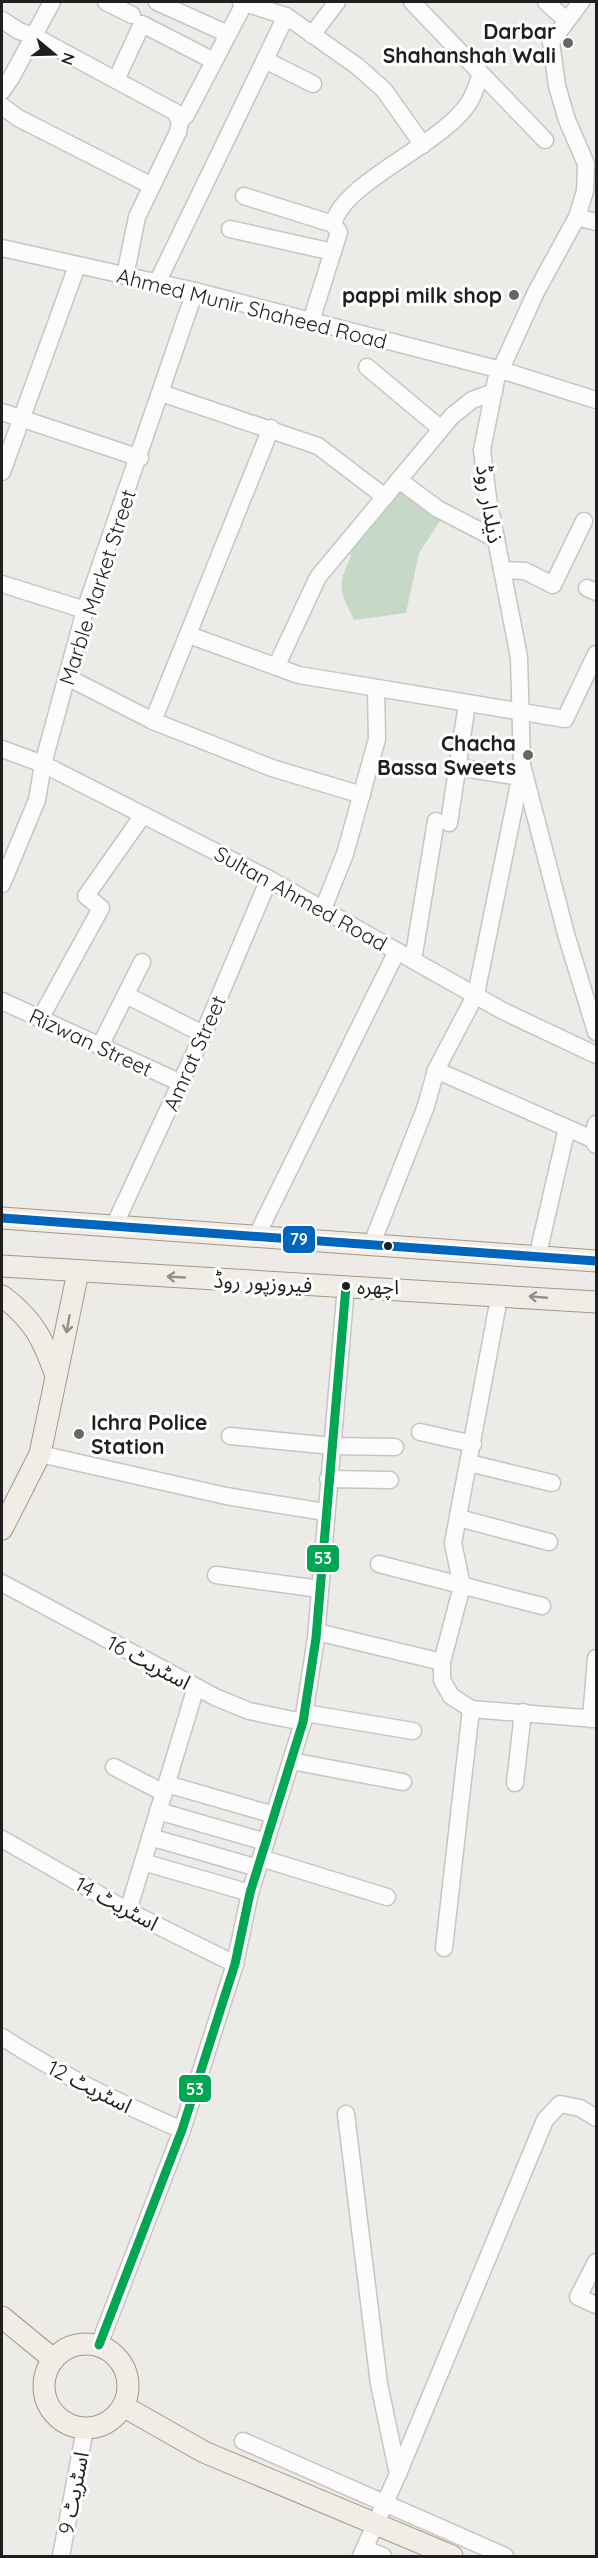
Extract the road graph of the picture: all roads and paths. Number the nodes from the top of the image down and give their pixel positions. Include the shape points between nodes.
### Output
1 (52, 2) edge
2 (106, 2) edge
3 (157, 2) edge
4 (244, 2) edge
5 (337, 2) edge
6 (412, 2) edge
7 (546, 2) edge
8 (581, 2) edge
9 (132, 15) dead end
10 (286, 16) junction
11 (2, 20) edge
12 (566, 20) junction
13 (228, 34) junction
14 (312, 35) junction
15 (34, 36) junction
16 (265, 60) junction
17 (214, 61) junction
18 (481, 75) junction
19 (116, 80) junction
20 (313, 84) dead end
21 (2, 91) edge
22 (2, 106) edge
23 (180, 121) junction
24 (545, 140) dead end
25 (423, 145) junction
26 (152, 186) junction
27 (244, 196) dead end
28 (576, 217) junction
29 (597, 222) edge
30 (333, 224) junction
31 (230, 229) dead end
32 (2, 248) edge
33 (333, 252) junction
34 (77, 266) junction
35 (125, 276) junction
36 (157, 283) junction
37 (195, 291) junction
38 (311, 321) junction
39 (367, 367) dead end
40 (501, 370) junction
41 (494, 392) junction
42 (161, 393) junction
43 (597, 400) edge
44 (2, 412) edge
45 (20, 418) junction
46 (271, 428) junction
47 (441, 429) junction
48 (140, 458) junction
49 (2, 472) edge
50 (399, 480) junction
51 (385, 497) junction
52 (584, 521) dead end
53 (496, 539) junction
54 (502, 570) junction
55 (2, 584) edge
56 (85, 610) junction
57 (190, 635) junction
58 (597, 654) edge
59 (276, 667) junction
60 (67, 677) junction
61 (376, 688) junction
62 (467, 704) junction
63 (521, 714) junction
64 (153, 721) junction
65 (2, 749) edge
66 (43, 764) junction
67 (457, 767) junction
68 (521, 771) junction
69 (362, 795) junction
70 (143, 814) junction
71 (7, 857) edge
72 (270, 879) junction
73 (2, 884) edge
74 (323, 909) junction
75 (397, 951) junction
76 (413, 960) junction
77 (142, 962) dead end
78 (476, 994) junction
79 (126, 995) junction
80 (2, 1001) edge
81 (40, 1018) junction
82 (597, 1032) edge
83 (203, 1034) junction
84 (100, 1046) junction
85 (597, 1055) edge
86 (435, 1070) junction
87 (181, 1083) junction
88 (567, 1128) junction
89 (595, 1136) edge
90 (2, 1218) edge
91 (114, 1226) junction
92 (256, 1237) junction
93 (370, 1246) junction
94 (537, 1258) junction
95 (596, 1261) edge
96 (2, 1266) edge
97 (78, 1272) junction
98 (346, 1286) junction
99 (2, 1296) edge
100 (597, 1302) edge
101 (497, 1309) dead end
102 (56, 1376) junction
103 (420, 1432) dead end
104 (230, 1436) dead end
105 (473, 1444) junction
106 (332, 1446) junction
107 (395, 1447) dead end
108 (40, 1454) junction
109 (469, 1463) junction
110 (328, 1479) junction
111 (390, 1480) dead end
112 (552, 1483) dead end
113 (325, 1512) junction
114 (459, 1518) junction
115 (2, 1528) edge
116 (549, 1542) dead end
117 (378, 1564) dead end
118 (216, 1575) dead end
119 (2, 1583) edge
120 (462, 1586) junction
121 (320, 1589) junction
122 (542, 1606) dead end
123 (317, 1632) junction
124 (597, 1659) edge
125 (442, 1662) junction
126 (196, 1687) junction
127 (471, 1708) junction
128 (523, 1712) junction
129 (304, 1717) junction
130 (594, 1719) edge
131 (413, 1731) dead end
132 (291, 1761) junction
133 (114, 1767) dead end
134 (403, 1782) dead end
135 (515, 1783) dead end
136 (165, 1789) junction
137 (158, 1811) junction
138 (274, 1815) junction
139 (150, 1837) junction
140 (2, 1839) edge
141 (266, 1842) junction
142 (143, 1862) junction
143 (260, 1863) junction
144 (250, 1893) junction
145 (387, 1897) dead end
146 (128, 1911) junction
147 (444, 1948) dead end
148 (235, 1964) junction
149 (2, 2037) edge
150 (346, 2114) dead end
151 (597, 2118) edge
152 (182, 2130) junction
153 (597, 2262) edge
154 (597, 2305) edge
155 (2, 2318) edge
156 (99, 2345) junction
157 (53, 2359) junction
158 (123, 2406) junction
159 (85, 2429) junction
160 (243, 2440) dead end
161 (398, 2474) junction
162 (386, 2502) junction
163 (377, 2523) junction
164 (363, 2553) edge
165 (61, 2556) edge
166 (383, 2556) edge
167 (452, 2556) edge
168 (505, 2556) edge

1 - 15 street
2 - 9 street
3 - 13 street
4 - 10 street
4 - 13 street
5 - 14 street
6 - 18 street
7 - 12 street
8 - 12 street, ذیلدار روڈ
10 - 14 street
10 - 16 street
11 - 15 street via 19,32
12 - 28 street, ذیلدار روڈ via 551,42 556,83 586,164 585,191
13 - 17 street
14 - 25 street via 384,90
15 - 19 street
15 - 21 street
16 - 20 street
16 - 36 street
17 - 19 street via 142,24
17 - 23 street
18 - 24 street
18 - 25 street via 468,104
19 - 23 street via 176,112
22 - 26 street via 18,118
23 - 26 street
25 - 30 street via 347,201
26 - 35 street via 137,217
27 - 30 street
28 - 29 street
28 - 40 street, ذیلدار روڈ
30 - 33 street via 339,232
31 - 33 street
32 - 34 street, Ahmed Munir Shaheed Road
33 - 38 street
34 - 35 street, Ahmed Munir Shaheed Road
34 - 45 street
35 - 36 street, Ahmed Munir Shaheed Road
36 - 37 street, Ahmed Munir Shaheed Road
37 - 38 street, Ahmed Munir Shaheed Road
37 - 42 street, Marble Market Street
38 - 40 street, Ahmed Munir Shaheed Road
39 - 47 street
40 - 41 street, ذیلدار روڈ
40 - 43 street, Ahmed Munir Shaheed Road
41 - 47 street via 472,400
41 - 53 street, ذیلدار روڈ via 482,450
42 - 46 street
42 - 48 street, Marble Market Street
44 - 45 street
45 - 48 street
45 - 49 street
46 - 51 street via 318,446
46 - 57 street
47 - 50 street
48 - 56 street, Marble Market Street
50 - 51 street
50 - 53 street via 438,509
51 - 59 street via 318,577
52 - 54 street via 553,585 525,571
53 - 54 street, ذیلدار روڈ
54 - 63 street, ذیلدار روڈ via 519,657
55 - 56 street
56 - 60 street, Marble Market Street
57 - 59 street
57 - 64 street
58 - 63 street via 565,719
59 - 61 street via 299,675
60 - 64 street
60 - 66 street, Marble Market Street
61 - 62 street
61 - 69 street via 377,739
62 - 63 street
62 - 67 street
63 - 68 street, ذیلدار روڈ
64 - 69 street via 272,768
65 - 66 street, Sultan Ahmed Road
66 - 70 street, Sultan Ahmed Road
66 - 71 street, Marble Market Street via 37,800
67 - 68 street
67 - 76 street
68 - 78 street
68 - 82 street, ذیلدار روڈ
69 - 74 street via 345,854
70 - 72 street, Sultan Ahmed Road
70 - 81 street via 86,896 101,908
71 - 73 street, Marble Market Street
72 - 74 street, Sultan Ahmed Road
72 - 83 street, Amrat Street
74 - 75 street, Sultan Ahmed Road
75 - 76 street, Sultan Ahmed Road
75 - 92 street
76 - 78 street, Sultan Ahmed Road
77 - 79 street
78 - 85 street, Sultan Ahmed Road via 503,1011
78 - 86 street
79 - 83 street
79 - 84 street
80 - 81 street, Rizwan Street
81 - 84 street, Rizwan Street
83 - 87 street, Amrat Street
84 - 87 street, Rizwan Street
86 - 88 street
86 - 93 street via 426,1106
87 - 91 street, Amrat Street
88 - 89 street
88 - 94 street
90 - 91 main road, فیروزپور روڈ
91 - 92 main road, فیروزپور روڈ
92 - 93 main road, فیروزپور روڈ
93 - 94 main road, فیروزپور روڈ
94 - 95 main road, فیروزپور روڈ
96 - 97 main road, فیروزپور روڈ
98 -> 97 main road, فیروزپور روڈ
97 -> 102 main road
100 -> 98 main road, فیروزپور روڈ
98 - 106 street
99 - 102 main road via 35,1327
101 - 105 street
102 - 108 main road
103 - 105 street
104 - 106 street
105 - 109 street
106 - 107 street
106 - 110 street
108 - 113 street via 226,1496
108 - 115 main road
109 - 112 street
109 - 114 street
110 - 111 street
110 - 113 street
113 - 121 street
114 - 116 street
114 - 120 street via 453,1543
117 - 120 street
118 - 121 street
119 - 126 street, اسٹریٹ 16
120 - 122 street
120 - 125 street
121 - 123 street
123 - 125 street
123 - 129 street
124 - 130 street
125 - 127 street via 442,1680 451,1696
126 - 129 street, اسٹریٹ 16 via 249,1711
126 - 136 street
127 - 128 street
127 - 147 street
128 - 130 street
128 - 135 street
129 - 131 street, اسٹریٹ 16
129 - 132 street
132 - 134 street
132 - 138 street
133 - 136 street
136 - 137 street
136 - 138 street
137 - 139 street
137 - 141 street
138 - 141 street
139 - 142 street
139 - 143 street
140 - 146 street, اسٹریٹ 14
141 - 143 street
142 - 144 street
142 - 146 street
143 - 144 street
143 - 145 street
144 - 148 street
146 - 148 street, اسٹریٹ 14
148 - 152 street
149 - 152 street, اسٹریٹ 12 via 120,2103
150 - 161 street via 379,2384
151 - 161 street via 580,2108 560,2104 545,2120
152 - 156 street
153 - 154 street via 578,2297
155 - 157 main road
156 - 157 main road via 74,2345
156 - 158 main road via 113,2352 128,2377
157 - 159 main road via 43,2384 45,2397 59,2420
158 - 159 main road via 107,2423
158 - 163 main road via 204,2452
159 - 165 street, اسٹریٹ 9
160 - 162 street
161 - 162 street
162 - 163 street
162 - 168 street
163 - 164 street
163 - 167 main road
164 - 166 street

